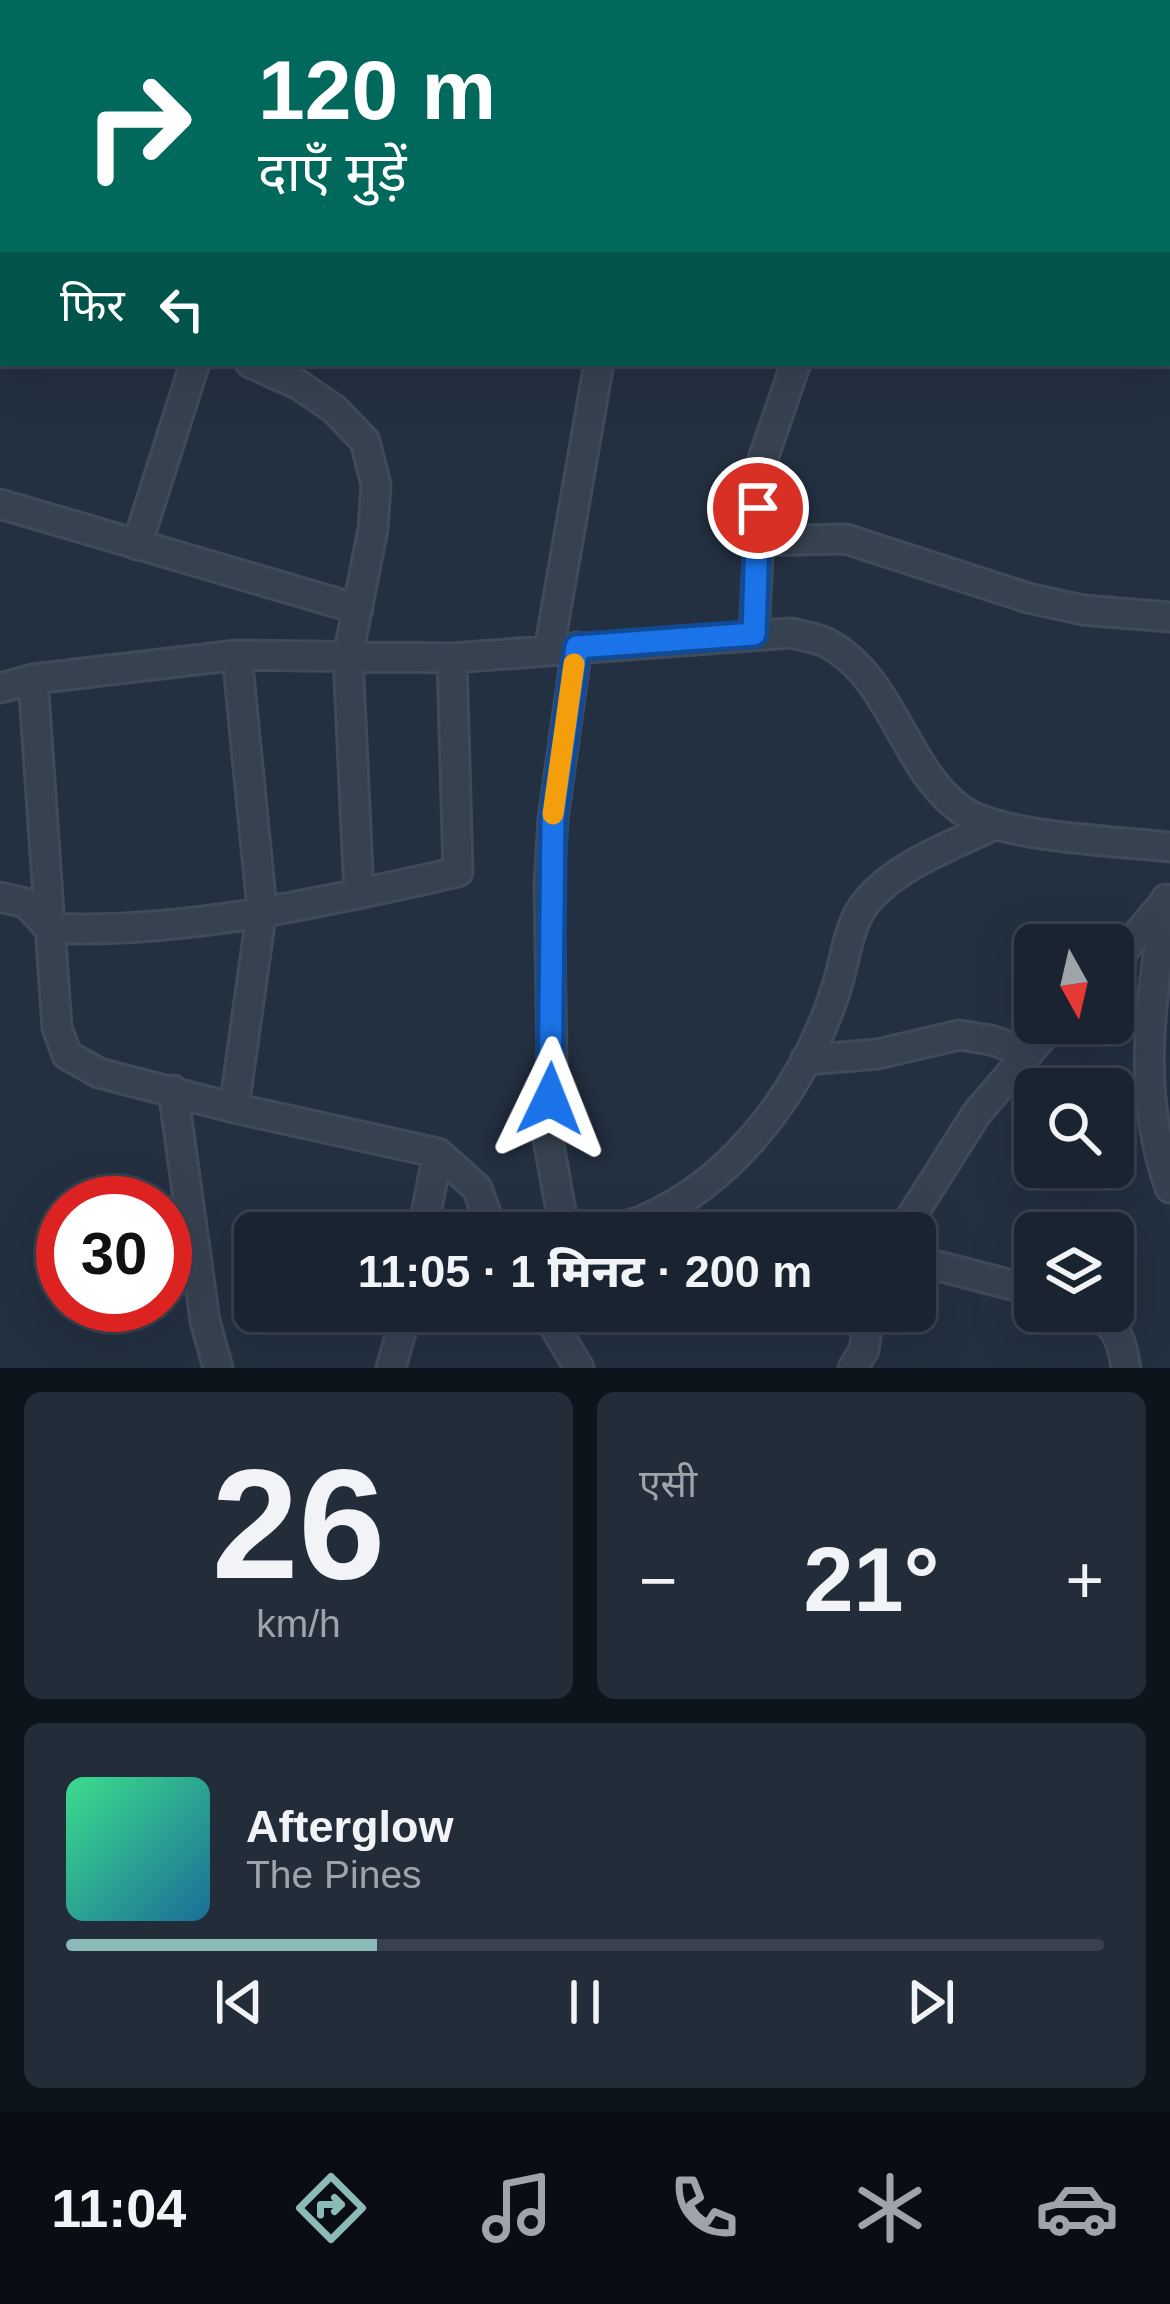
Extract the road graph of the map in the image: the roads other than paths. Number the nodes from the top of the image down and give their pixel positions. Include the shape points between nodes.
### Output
1 (194, 366) edge
2 (257, 366) edge
3 (599, 366) edge
4 (795, 366) edge
5 (0, 504) edge
6 (757, 542) junction
7 (137, 545) junction
8 (358, 609) junction
9 (1170, 617) edge
10 (754, 634) junction
11 (563, 649) junction
12 (237, 656) junction
13 (348, 656) junction
14 (452, 658) junction
15 (33, 679) junction
16 (0, 688) edge
17 (994, 825) junction
18 (1170, 847) edge
19 (358, 894) junction
20 (1168, 896) edge
21 (0, 898) edge
22 (262, 909) junction
23 (49, 928) junction
24 (1134, 937) edge
25 (1032, 1044) edge
26 (1024, 1052) junction
27 (805, 1060) junction
28 (173, 1090) junction
29 (234, 1108) junction
30 (438, 1153) junction
31 (1170, 1188) edge
32 (426, 1212) edge
33 (486, 1212) edge
34 (561, 1212) edge
35 (658, 1212) edge
36 (914, 1212) edge
37 (936, 1265) edge
38 (1014, 1286) edge
39 (401, 1332) edge
40 (558, 1332) edge
41 (867, 1332) edge
42 (1116, 1332) edge
43 (218, 1368) edge
44 (391, 1368) edge
45 (580, 1368) edge
46 (853, 1368) edge
47 (1126, 1368) edge

1 - 7 street
2 - 8 street via 334,409 365,441 376,485
3 - 11 street
4 - 6 street via 763,459
5 - 7 street
6 - 9 street via 846,539 1028,598
6 - 10 street
7 - 8 street
8 - 13 street
10 - 11 street
10 - 17 street via 827,643 881,697 941,792
11 - 14 street
11 - 34 street via 549,883 548,1139
12 - 13 street
12 - 15 street
12 - 22 street
13 - 14 street
13 - 19 street
14 - 19 street via 458,872
15 - 16 street
15 - 23 street
17 - 18 street
17 - 27 street via 898,874 865,902
19 - 22 street
20 - 24 street
20 - 31 street via 1147,1040
21 - 23 street via 26,903
22 - 23 street via 104,931
22 - 29 street
23 - 28 street via 57,1028 67,1055 99,1073
25 - 26 street
26 - 27 street via 959,1036
26 - 36 street
27 - 35 street via 730,1164
28 - 29 street
28 - 43 street
29 - 30 street
30 - 32 street
30 - 33 street via 477,1188
37 - 38 street
39 - 44 street
40 - 45 street
41 - 46 street
42 - 47 street

